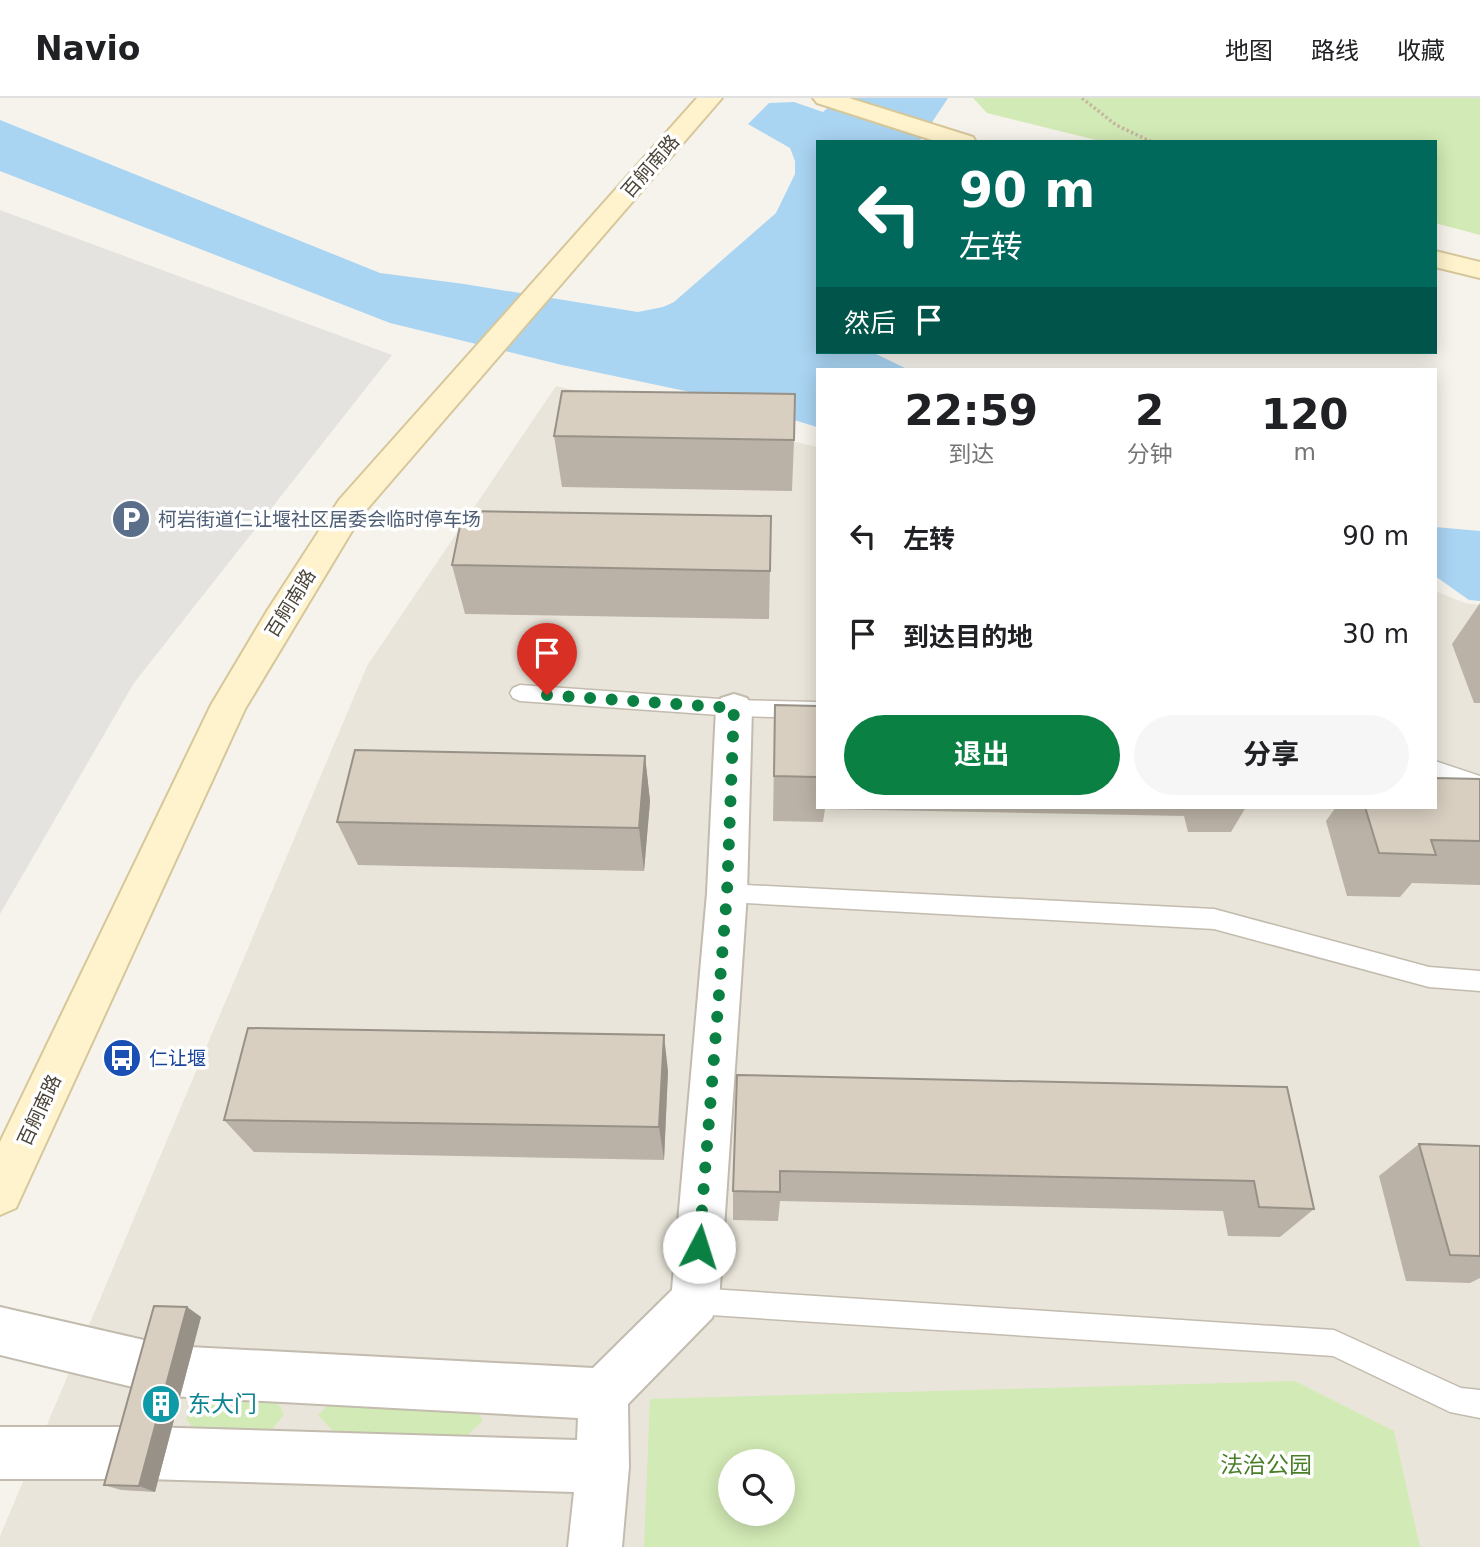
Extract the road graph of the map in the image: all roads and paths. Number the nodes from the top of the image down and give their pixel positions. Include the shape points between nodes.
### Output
1 (710, 98) edge
2 (825, 98) edge
3 (1082, 98) edge
4 (954, 139) edge
5 (1148, 140) edge
6 (1437, 259) edge
7 (1480, 270) edge
8 (520, 693) dead end
9 (734, 708) junction
10 (816, 710) edge
11 (1437, 770) edge
12 (1480, 784) edge
13 (727, 893) junction
14 (1480, 981) edge
15 (0, 1192) edge
16 (695, 1301) junction
17 (0, 1332) edge
18 (603, 1394) junction
19 (1480, 1404) edge
20 (0, 1453) edge
21 (603, 1467) junction
22 (595, 1547) edge

1 - 15 street, 百舸南路 via 350,508 229,705
2 - 4 street
3 - 5 path via 1116,125
6 - 7 street
8 - 9 lane
9 - 10 lane
9 - 13 street
11 - 12 lane
13 - 14 lane via 1214,919 1429,977
13 - 16 street
16 - 18 street
16 - 19 lane via 1334,1343 1460,1402
17 - 18 street via 170,1371
18 - 21 street
20 - 21 street
21 - 22 street

